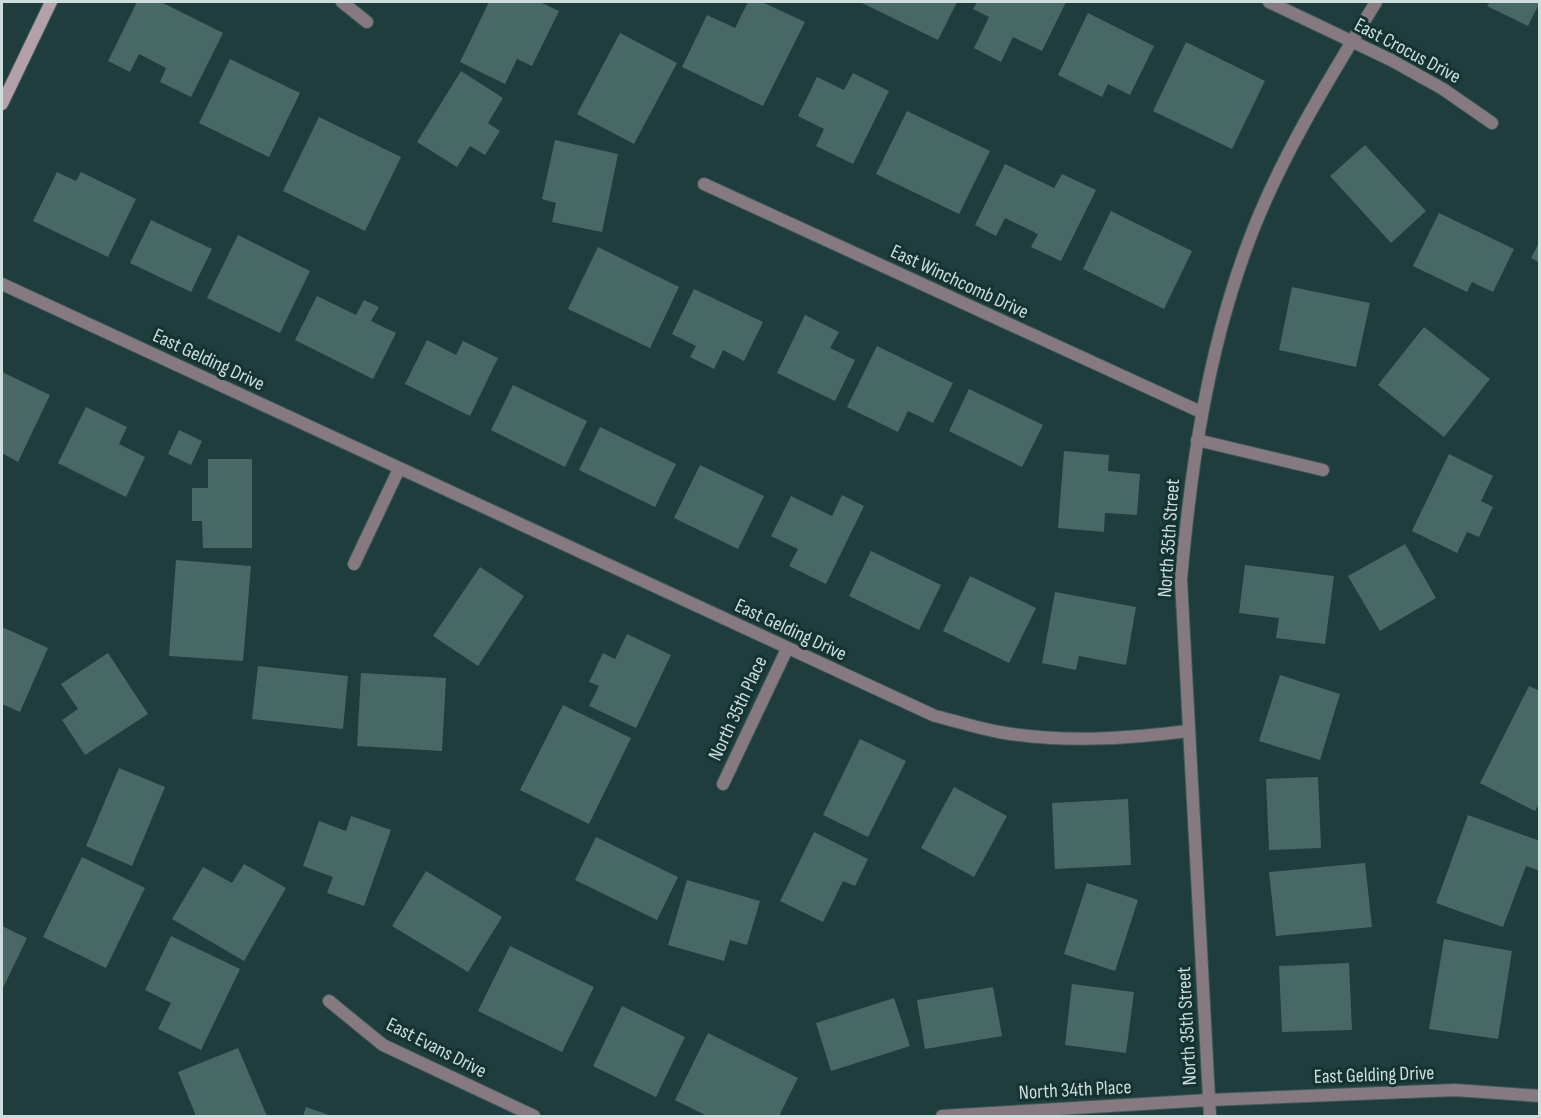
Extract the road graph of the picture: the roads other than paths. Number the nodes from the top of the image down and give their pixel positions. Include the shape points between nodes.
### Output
1 (51, 2) edge
2 (342, 2) edge
3 (1269, 2) edge
4 (1376, 2) edge
5 (367, 22) dead end
6 (1352, 41) junction
7 (2, 104) edge
8 (1492, 123) dead end
9 (704, 184) dead end
10 (2, 284) edge
11 (1201, 412) junction
12 (1197, 440) junction
13 (399, 469) junction
14 (1323, 470) dead end
15 (354, 564) dead end
16 (787, 649) junction
17 (1188, 731) junction
18 (723, 784) dead end
19 (329, 1001) dead end
20 (1539, 1096) edge
21 (1209, 1100) junction
22 (534, 1116) edge
23 (942, 1116) edge
24 (1210, 1116) edge

1 - 7 street
2 - 5 street
3 - 6 street, East Crocus Drive
4 - 6 street, North 35th Street
6 - 8 street, East Crocus Drive via 1443,89
6 - 11 street, North 35th Street via 1272,186 1247,246
9 - 11 street, East Winchcomb Drive
10 - 13 street, East Gelding Drive
11 - 12 street, North 35th Street
12 - 14 street
12 - 17 street, North 35th Street via 1181,580
13 - 15 street
13 - 16 street, East Gelding Drive
16 - 17 street, East Gelding Drive via 935,716 999,732 1075,739
16 - 18 street, North 35th Place
17 - 21 street, North 35th Street
19 - 22 street, East Evans Drive via 382,1045
20 - 21 street, East Gelding Drive via 1455,1090
21 - 23 street, North 34th Place
21 - 24 street, North 35th Street

